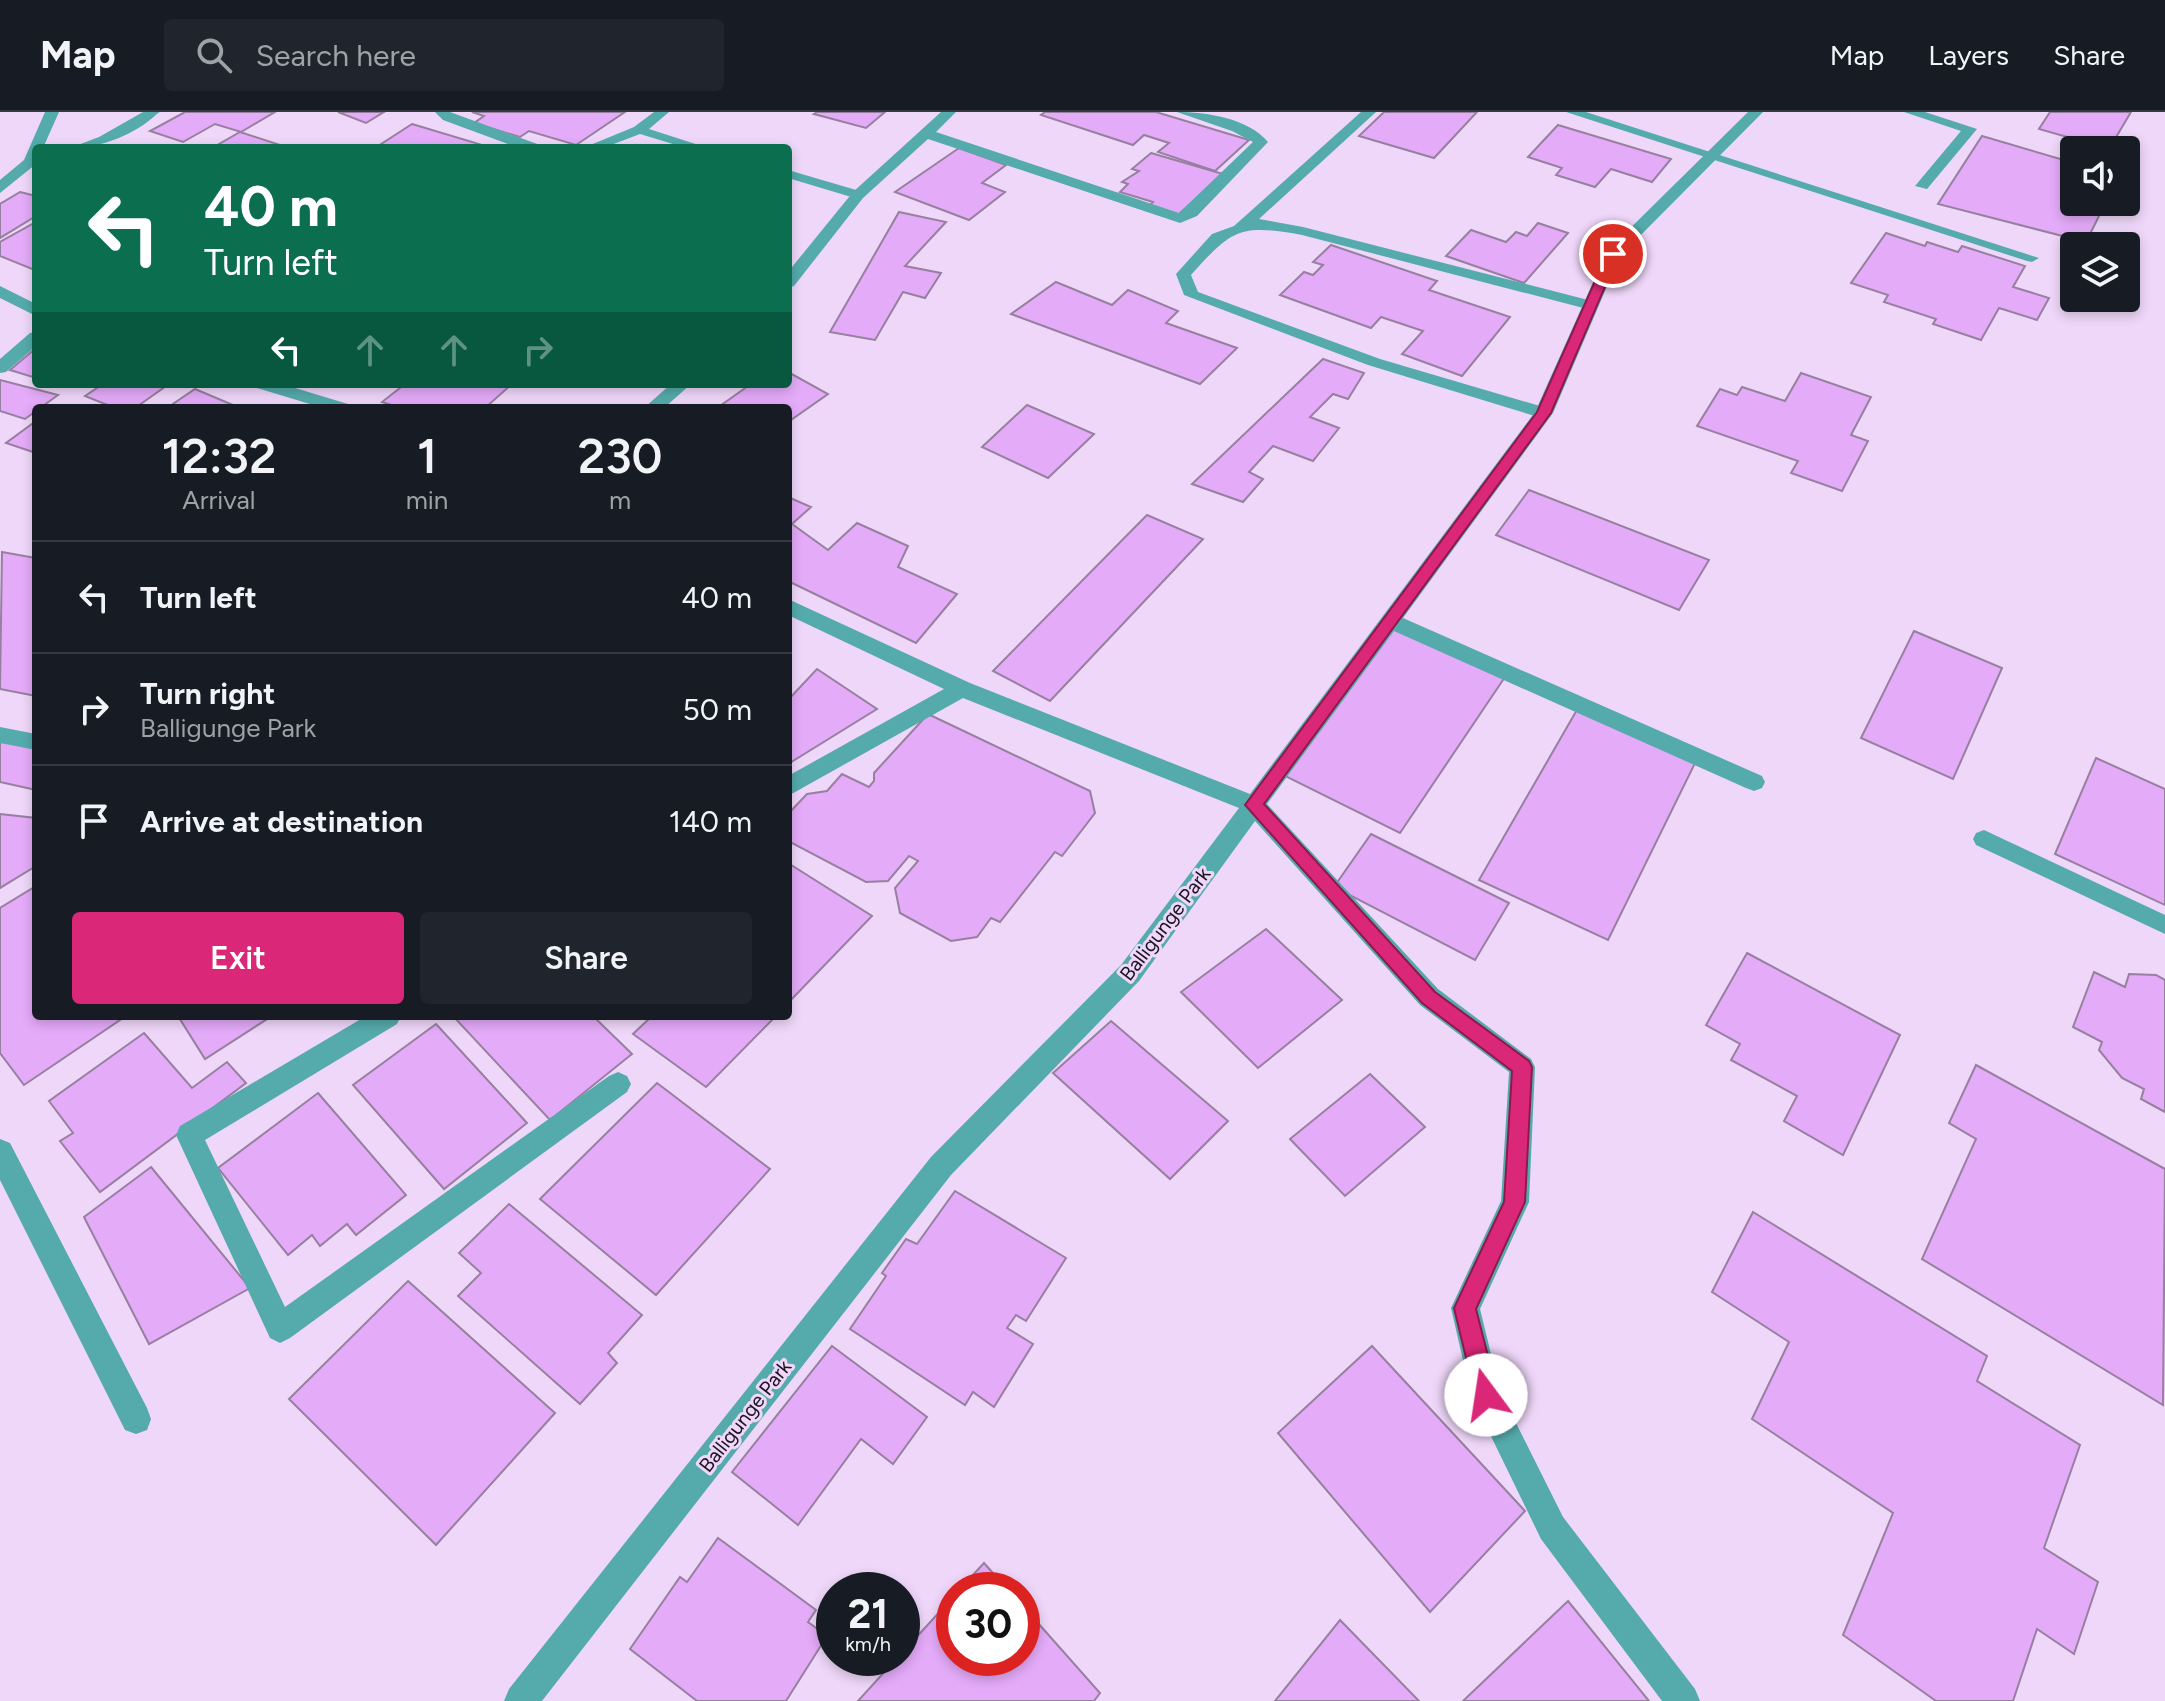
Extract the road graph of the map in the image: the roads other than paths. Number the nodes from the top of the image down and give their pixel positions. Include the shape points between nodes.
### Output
1 (52, 112) edge
2 (152, 112) edge
3 (442, 112) edge
4 (662, 112) edge
5 (949, 112) edge
6 (1184, 112) edge
7 (1369, 112) edge
8 (1573, 112) edge
9 (1756, 112) edge
10 (1911, 112) edge
11 (639, 130) junction
12 (927, 134) junction
13 (39, 144) edge
14 (90, 144) edge
15 (521, 144) edge
16 (601, 144) edge
17 (687, 144) edge
18 (1712, 155) junction
19 (32, 158) edge
20 (792, 175) edge
21 (1922, 186) dead end
22 (0, 188) edge
23 (858, 195) junction
24 (1237, 231) junction
25 (2032, 258) dead end
26 (792, 278) edge
27 (0, 291) edge
28 (1591, 305) junction
29 (32, 309) edge
30 (32, 340) edge
31 (0, 368) edge
32 (276, 388) edge
33 (677, 388) edge
34 (329, 404) edge
35 (658, 404) edge
36 (1544, 413) junction
37 (792, 608) edge
38 (1390, 621) junction
39 (962, 689) junction
40 (0, 735) edge
41 (32, 741) edge
42 (1754, 782) dead end
43 (792, 785) edge
44 (1254, 805) junction
45 (1984, 839) dead end
46 (2165, 925) edge
47 (381, 1020) edge
48 (618, 1084) dead end
49 (0, 1152) edge
50 (136, 1419) dead end
51 (521, 1701) edge
52 (1683, 1701) edge

1 - 13 street
2 - 14 lane
3 - 15 lane
4 - 11 lane
5 - 12 street
6 - 12 street via 1248,132 1261,142 1180,218
7 - 24 lane
8 - 18 lane
9 - 18 street, Balligunge Park
10 - 21 lane via 1970,129
11 - 16 lane
11 - 17 lane
12 - 23 street
18 - 25 lane
18 - 28 street, Balligunge Park via 1613,254
19 - 22 street
20 - 23 lane
23 - 26 street
24 - 28 lane via 1258,223 1303,231
24 - 36 lane via 1217,237 1183,274 1192,295 1374,362
27 - 29 street
28 - 36 street, Balligunge Park
30 - 31 street
32 - 34 street
33 - 35 street
36 - 38 street, Balligunge Park
37 - 39 street
38 - 42 street
38 - 44 street, Balligunge Park
39 - 43 street
39 - 44 street
40 - 41 street
44 - 51 street, Balligunge Park via 1130,973 941,1166
44 - 52 street via 1429,997 1522,1067 1515,1202 1465,1308 1486,1395 1552,1528
45 - 46 lane
47 - 48 street via 189,1135 280,1328
49 - 50 street

